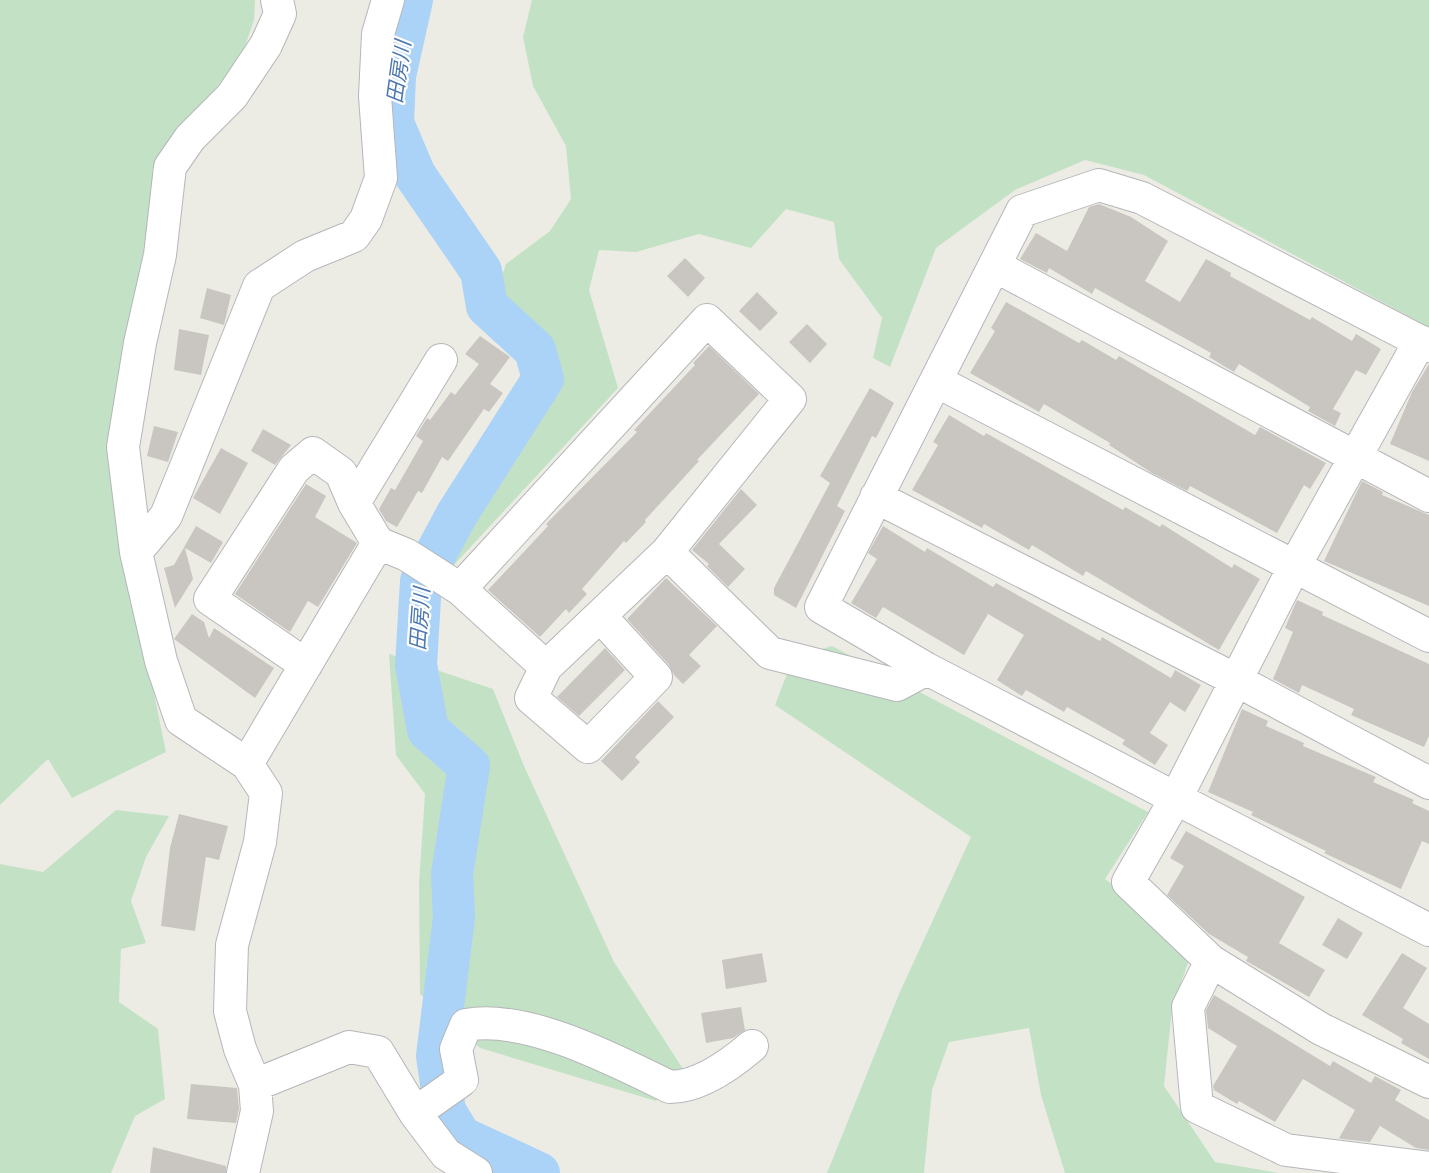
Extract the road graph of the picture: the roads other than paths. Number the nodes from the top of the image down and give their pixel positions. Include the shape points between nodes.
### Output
1 (277, 0) edge
2 (388, 0) edge
3 (995, 266) junction
4 (1425, 344) edge
5 (441, 360) dead end
6 (936, 381) junction
7 (1355, 458) junction
8 (1429, 496) edge
9 (876, 497) junction
10 (354, 503) junction
11 (378, 543) junction
12 (136, 552) junction
13 (667, 552) junction
14 (1294, 567) junction
15 (454, 586) junction
16 (600, 616) junction
17 (1429, 636) edge
18 (306, 665) junction
19 (546, 667) junction
20 (927, 669) junction
21 (1236, 680) junction
22 (247, 764) junction
23 (1429, 783) edge
24 (1176, 798) junction
25 (1429, 930) edge
26 (1211, 961) junction
27 (752, 1046) dead end
28 (1429, 1082) edge
29 (255, 1085) junction
30 (420, 1109) junction
31 (1429, 1168) edge
32 (243, 1173) edge
33 (476, 1173) edge

1 - 12 street via 280,14 266,45 232,96 190,138 170,167 160,255 123,447
2 - 12 street via 378,34 375,96 381,177 366,219 354,236 305,256 259,286 166,516
3 - 4 street via 1022,211 1099,185 1142,198
3 - 6 street
3 - 7 street
4 - 7 street
5 - 10 street
6 - 9 street
6 - 14 street
7 - 8 street
7 - 14 street
9 - 20 street via 821,607
9 - 21 street
10 - 11 street
10 - 18 street via 340,473 313,453 294,469 210,599
11 - 15 street via 407,555
11 - 18 street
12 - 22 street via 161,661 181,720
13 - 15 street via 790,399 706,320
13 - 16 street
13 - 20 street via 770,653 897,685
14 - 17 street
14 - 21 street
15 - 19 street
16 - 19 street
16 - 19 street via 656,677 588,747 531,698
18 - 22 street
20 - 24 street
21 - 23 street
21 - 24 street
22 - 29 street via 266,793 260,842 232,945 230,1011
24 - 25 street
24 - 26 street via 1128,882
26 - 28 street via 1321,1029
26 - 31 street via 1188,1007 1197,1107 1286,1150
27 - 30 street via 734,1061 683,1087 670,1087 572,1041 488,1021 466,1025 456,1049 462,1080
29 - 30 street via 348,1047 378,1052
29 - 32 street via 257,1111
30 - 33 street via 446,1154

